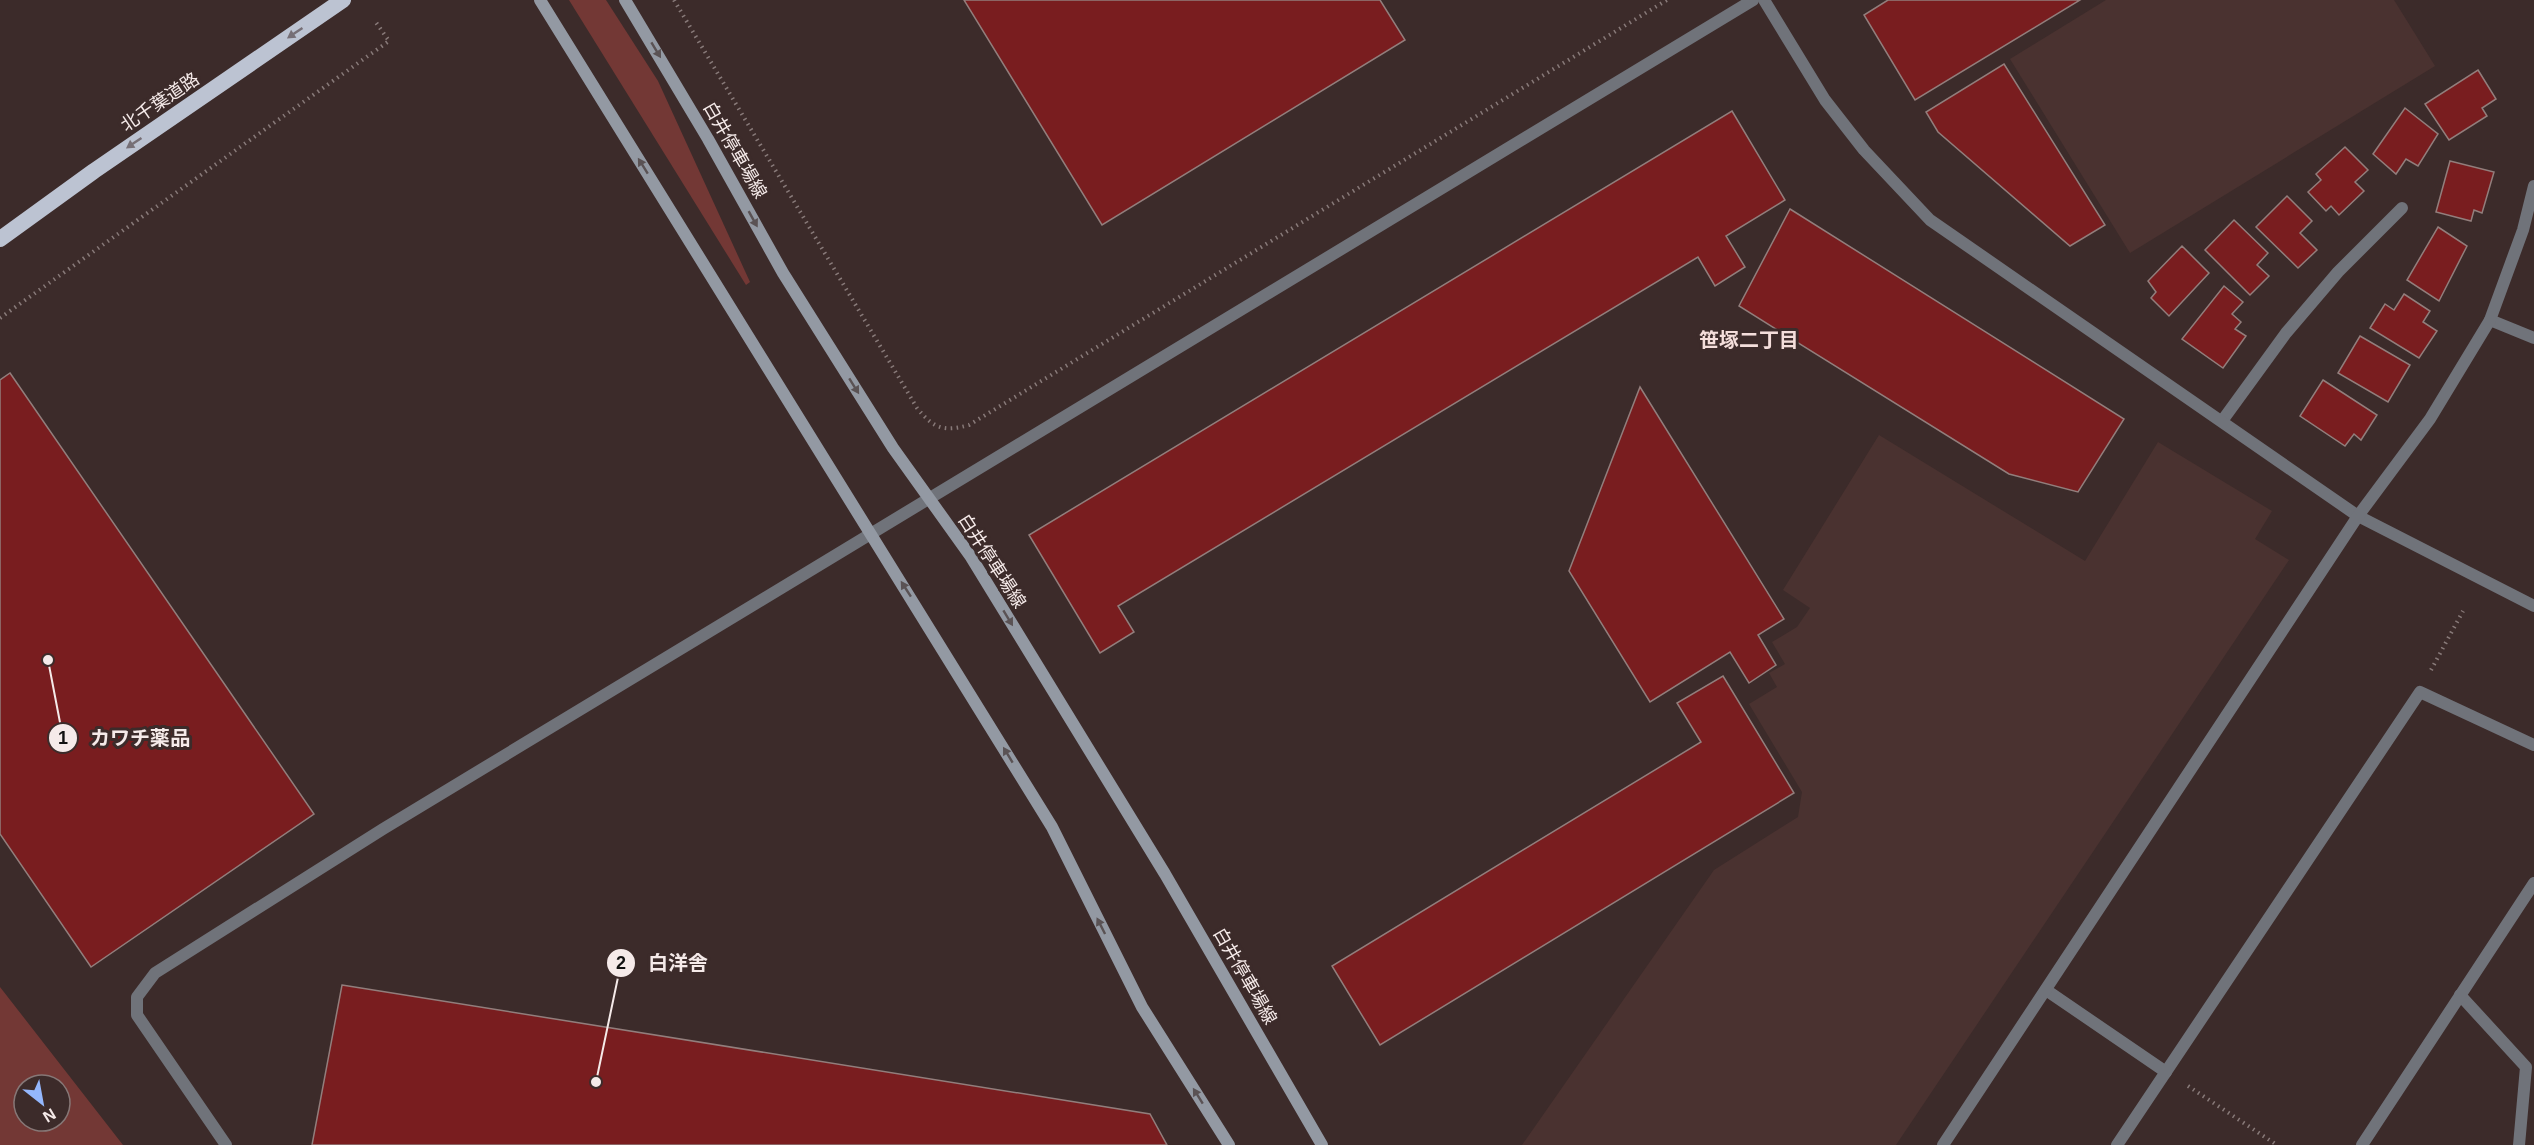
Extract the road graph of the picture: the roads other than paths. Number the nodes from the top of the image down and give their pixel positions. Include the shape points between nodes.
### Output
1 (343, 0) edge
2 (540, 0) edge
3 (625, 0) edge
4 (1753, 0) edge
5 (1764, 0) edge
6 (2534, 186) edge
7 (2402, 208) dead end
8 (0, 239) edge
9 (2490, 320) junction
10 (2534, 338) edge
11 (2222, 421) junction
12 (929, 498) junction
13 (2358, 516) junction
14 (870, 533) junction
15 (2534, 606) edge
16 (2534, 745) edge
17 (2534, 883) edge
18 (2046, 990) junction
19 (2460, 995) junction
20 (2166, 1072) junction
21 (226, 1145) edge
22 (1229, 1145) edge
23 (1322, 1145) edge
24 (1943, 1145) edge
25 (2117, 1145) edge
26 (2362, 1145) edge
27 (2519, 1145) edge

1 -> 8 highway, 北千葉道路
14 -> 2 main road
3 -> 12 main road, 白井停車場線 via 783,273
4 - 12 street
5 - 11 street via 1825,100 1864,150 1930,220
6 - 9 street via 2523,230
7 - 11 street via 2338,272
9 - 10 street
9 - 13 street via 2430,419
11 - 13 street
12 - 14 street
12 -> 23 main road, 白井停車場線 via 970,557 1165,874
13 - 15 street
13 - 18 street
14 - 21 street via 383,829 155,973 137,997 137,1015
22 -> 14 main road via 1142,1007 1052,827
16 - 20 street via 2420,692
17 - 19 street
18 - 20 street
18 - 24 street
19 - 26 street
19 - 27 street via 2526,1067
20 - 25 street

